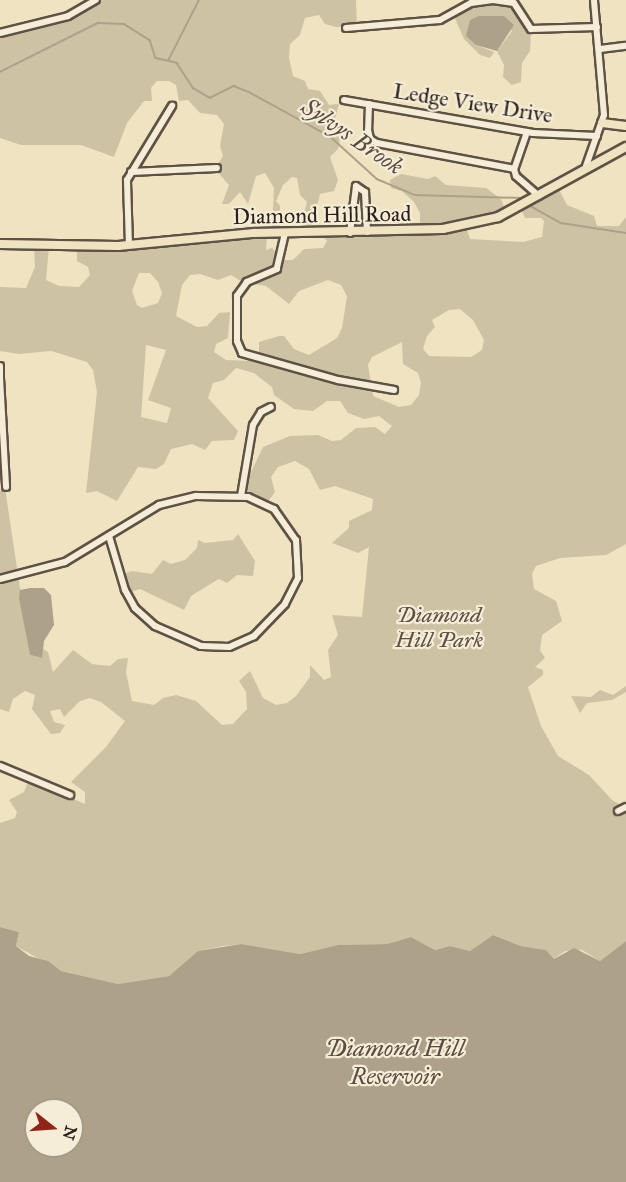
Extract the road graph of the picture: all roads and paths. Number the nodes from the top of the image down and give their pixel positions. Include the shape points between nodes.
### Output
1 (96, 0) edge
2 (594, 0) edge
3 (597, 27) junction
4 (346, 28) dead end
5 (0, 33) edge
6 (626, 46) edge
7 (600, 49) junction
8 (344, 100) dead end
9 (369, 104) junction
10 (172, 106) dead end
11 (602, 123) junction
12 (626, 126) edge
13 (527, 132) junction
14 (597, 136) junction
15 (626, 147) edge
16 (586, 166) junction
17 (217, 168) dead end
18 (514, 169) junction
19 (131, 172) junction
20 (539, 196) junction
21 (367, 232) junction
22 (285, 233) junction
23 (350, 233) junction
24 (0, 244) edge
25 (129, 245) junction
26 (0, 366) edge
27 (0, 379) edge
28 (394, 390) dead end
29 (271, 406) dead end
30 (6, 487) dead end
31 (241, 496) junction
32 (109, 536) junction
33 (0, 579) edge
34 (0, 766) edge
35 (70, 795) dead end
36 (626, 807) edge
37 (618, 811) dead end

1 - 5 street via 68,16
2 - 3 street
3 - 4 street via 531,29 514,3 493,0 471,3 440,20
3 - 7 street
6 - 7 street
7 - 11 street
8 - 9 street, Ledge View Drive
9 - 13 street, Ledge View Drive
9 - 18 street via 368,130 370,139 377,143
10 - 19 street
11 - 12 main road
11 - 14 street
13 - 14 street, Ledge View Drive
13 - 18 street
14 - 16 street
15 - 16 main road, Diamond Hill Road
16 - 20 main road, Diamond Hill Road
17 - 19 street
18 - 20 street via 516,176
19 - 25 street via 125,190
20 - 21 main road, Diamond Hill Road via 498,217 462,226
21 - 23 main road, Diamond Hill Road
21 - 23 street via 365,192 356,186
22 - 23 main road, Diamond Hill Road
22 - 25 main road, Diamond Hill Road
22 - 28 street via 277,269 247,282 237,296 237,340 242,353 338,380
24 - 25 main road, Diamond Hill Road
26 - 27 street
27 - 30 street
29 - 31 street via 253,424
31 - 32 street via 173,499
31 - 32 street via 266,504 281,516 292,531 300,559 295,587 285,604 262,631 238,645 201,646 144,618 125,590
32 - 33 street via 65,562
34 - 35 street
36 - 37 street

